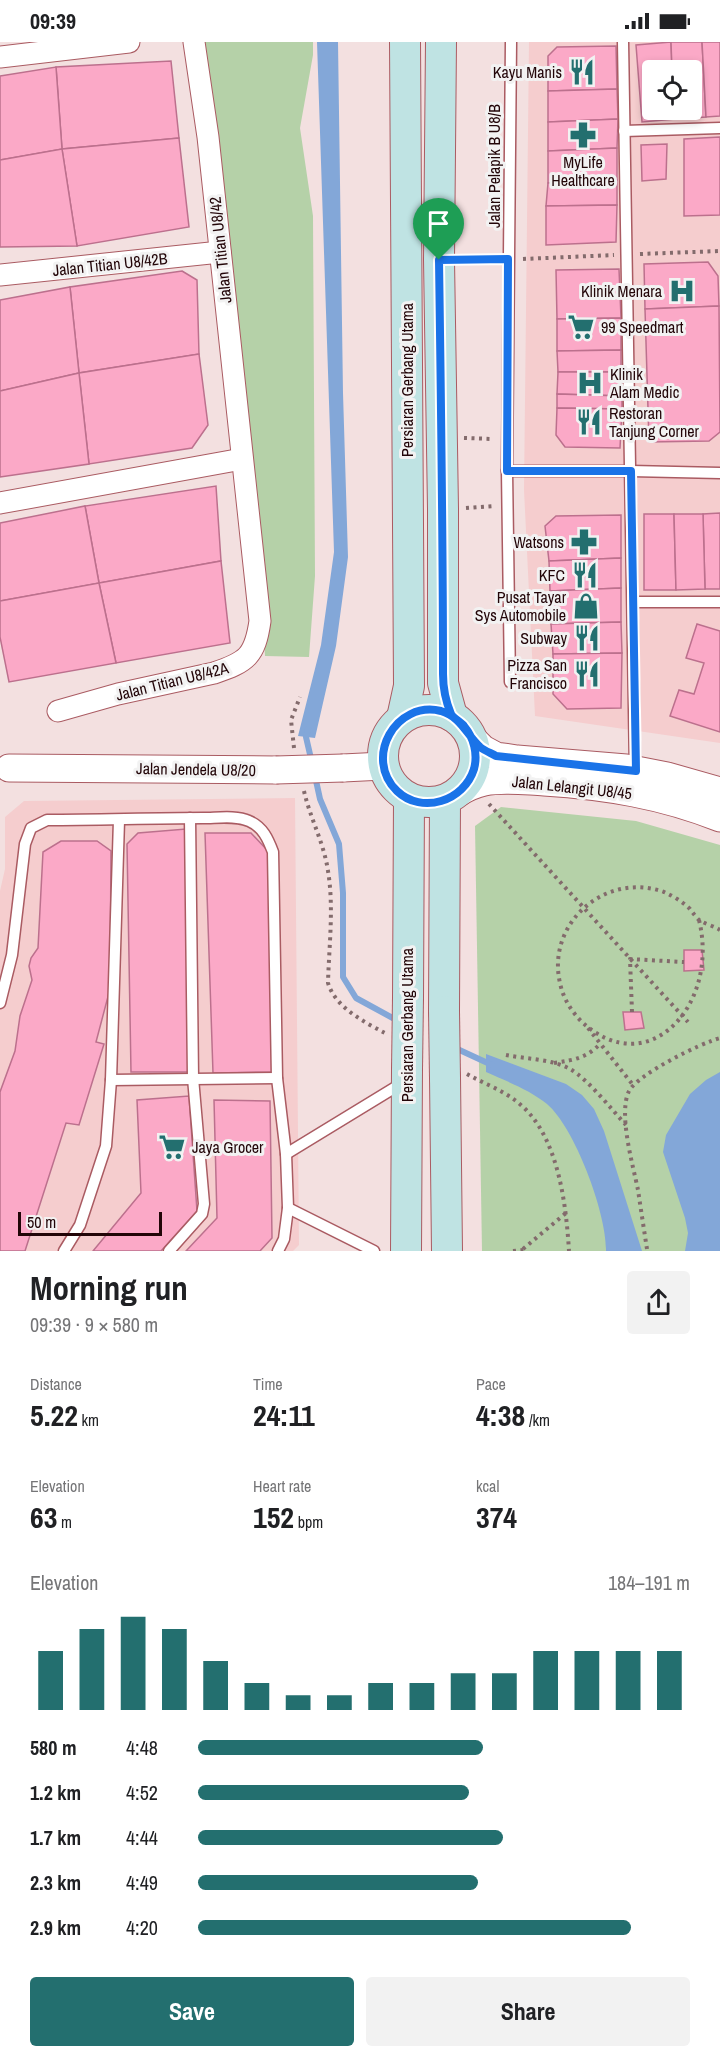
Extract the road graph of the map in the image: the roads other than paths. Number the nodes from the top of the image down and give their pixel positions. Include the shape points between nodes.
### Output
1 (129, 42) edge
2 (194, 42) edge
3 (405, 42) edge
4 (441, 42) edge
5 (511, 42) edge
6 (623, 42) edge
7 (0, 57) edge
8 (720, 128) edge
9 (624, 131) junction
10 (220, 252) junction
11 (0, 275) edge
12 (242, 459) junction
13 (507, 471) junction
14 (631, 471) junction
15 (720, 473) edge
16 (0, 503) edge
17 (633, 602) junction
18 (720, 602) edge
19 (260, 621) joint
20 (510, 682) dead end
21 (58, 711) dead end
22 (452, 716) junction
23 (402, 718) junction
24 (472, 738) junction
25 (3, 766) edge
26 (383, 766) junction
27 (636, 771) junction
28 (720, 791) edge
29 (459, 793) junction
30 (408, 799) junction
31 (190, 818) junction
32 (720, 818) edge
33 (119, 820) junction
34 (0, 1003) edge
35 (407, 1075) junction
36 (193, 1078) junction
37 (277, 1078) junction
38 (111, 1080) junction
39 (286, 1154) junction
40 (288, 1208) junction
41 (69, 1249) edge
42 (169, 1251) edge
43 (278, 1251) edge
44 (374, 1251) edge
45 (406, 1251) edge
46 (447, 1251) edge

1 - 7 street
2 - 10 street, Jalan Titian U8/42
3 - 23 main road, Persiaran Gerbang Utama via 409,687
4 - 22 main road, Persiaran Gerbang Utama via 443,683
5 - 13 lane, Jalan Pelapik B U8/B
6 - 9 lane
8 - 9 lane
9 - 14 lane
10 - 11 street, Jalan Titian U8/42B
10 - 12 street, Jalan Titian U8/42
12 - 16 street
12 - 19 street, Jalan Titian U8/42
13 - 14 lane
13 - 20 lane, Jalan Pelapik B U8/B
14 - 15 lane
14 - 17 lane
17 - 18 lane
17 - 27 lane
19 - 21 street, Jalan Titian U8/42A via 252,651 240,663 214,673
22 - 23 main road via 427,710
22 - 24 main road
23 - 26 main road via 386,740
24 - 27 street, Jalan Lelangit U8/45 via 496,756
24 - 29 main road via 474,768
25 - 26 street, Jalan Jendela U8/20, bridge via 276,770
26 - 30 main road via 388,779
27 - 28 street, Jalan Lelangit U8/45
29 - 30 main road via 433,803
29 - 32 street, Jalan Lelangit U8/45 via 485,782 504,780 618,789 663,798
29 - 46 main road, bridge via 444,1011
30 - 35 main road, Persiaran Gerbang Utama, bridge
31 - 33 lane
31 - 36 lane
31 - 37 lane via 246,820 263,832 273,852
33 - 34 lane via 47,820 31,828 25,844 12,955
33 - 38 lane
35 - 39 lane
35 - 45 main road, Persiaran Gerbang Utama
36 - 37 lane
36 - 38 lane
36 - 42 lane via 204,1204 202,1214
37 - 39 lane
38 - 41 lane via 106,1146
39 - 40 lane
40 - 43 lane via 284,1239
40 - 44 lane

